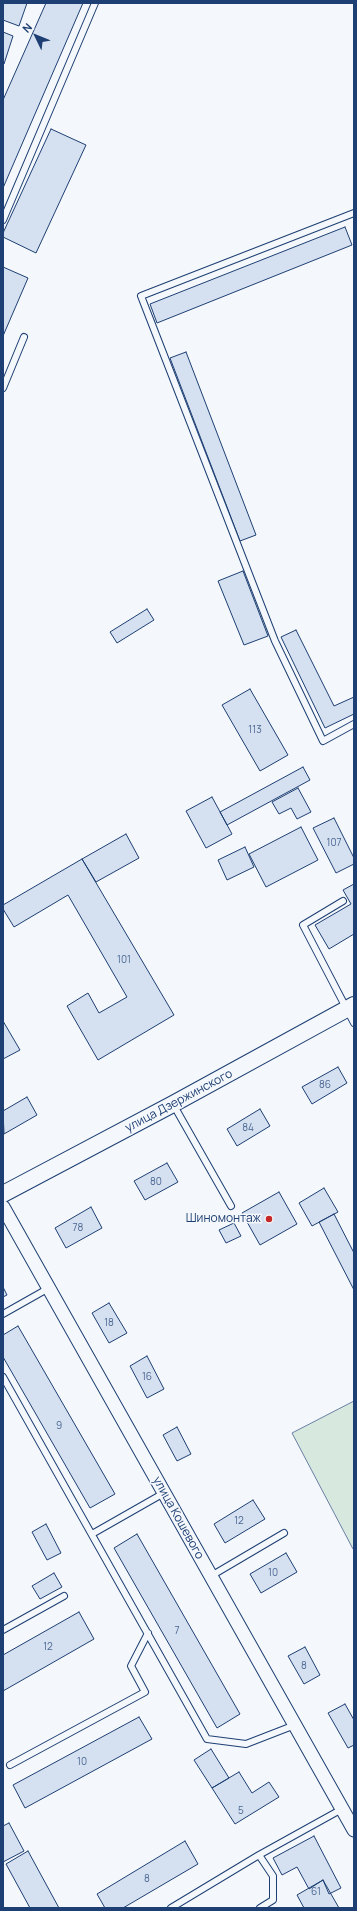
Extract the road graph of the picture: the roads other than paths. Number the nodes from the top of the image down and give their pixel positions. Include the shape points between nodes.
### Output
1 (95, 3) edge
2 (354, 214) edge
3 (3, 220) edge
4 (24, 337) dead end
5 (3, 388) edge
6 (354, 724) edge
7 (343, 901) dead end
8 (352, 1012) edge
9 (173, 1104) junction
10 (3, 1194) edge
11 (231, 1206) dead end
12 (3, 1207) edge
13 (49, 1288) junction
14 (3, 1314) edge
15 (3, 1377) edge
16 (164, 1493) junction
17 (284, 1533) dead end
18 (92, 1534) junction
19 (211, 1576) junction
20 (64, 1596) dead end
21 (3, 1630) edge
22 (148, 1633) junction
23 (294, 1725) junction
24 (10, 1765) dead end
25 (342, 1809) junction
26 (354, 1830) edge
27 (259, 1855) junction
28 (172, 1908) edge
29 (260, 1908) edge

1 - 3 lane
2 - 6 lane via 141,296 275,641 323,741
4 - 5 lane
7 - 8 lane via 303,925
8 - 9 street, улица Дзержинского
9 - 10 street, улица Дзержинского
9 - 11 lane
12 - 13 street, улица Кошевого
13 - 14 lane
13 - 16 street, улица Кошевого
15 - 18 lane
16 - 18 lane
16 - 19 street, улица Кошевого
17 - 19 lane
18 - 22 lane
19 - 23 street, улица Кошевого
20 - 21 lane
22 - 23 lane via 207,1739 246,1744
22 - 24 lane via 131,1666 145,1692
23 - 25 street, улица Кошевого
25 - 26 street, улица Кошевого
25 - 27 lane
27 - 28 lane
27 - 29 lane via 273,1876 273,1900

